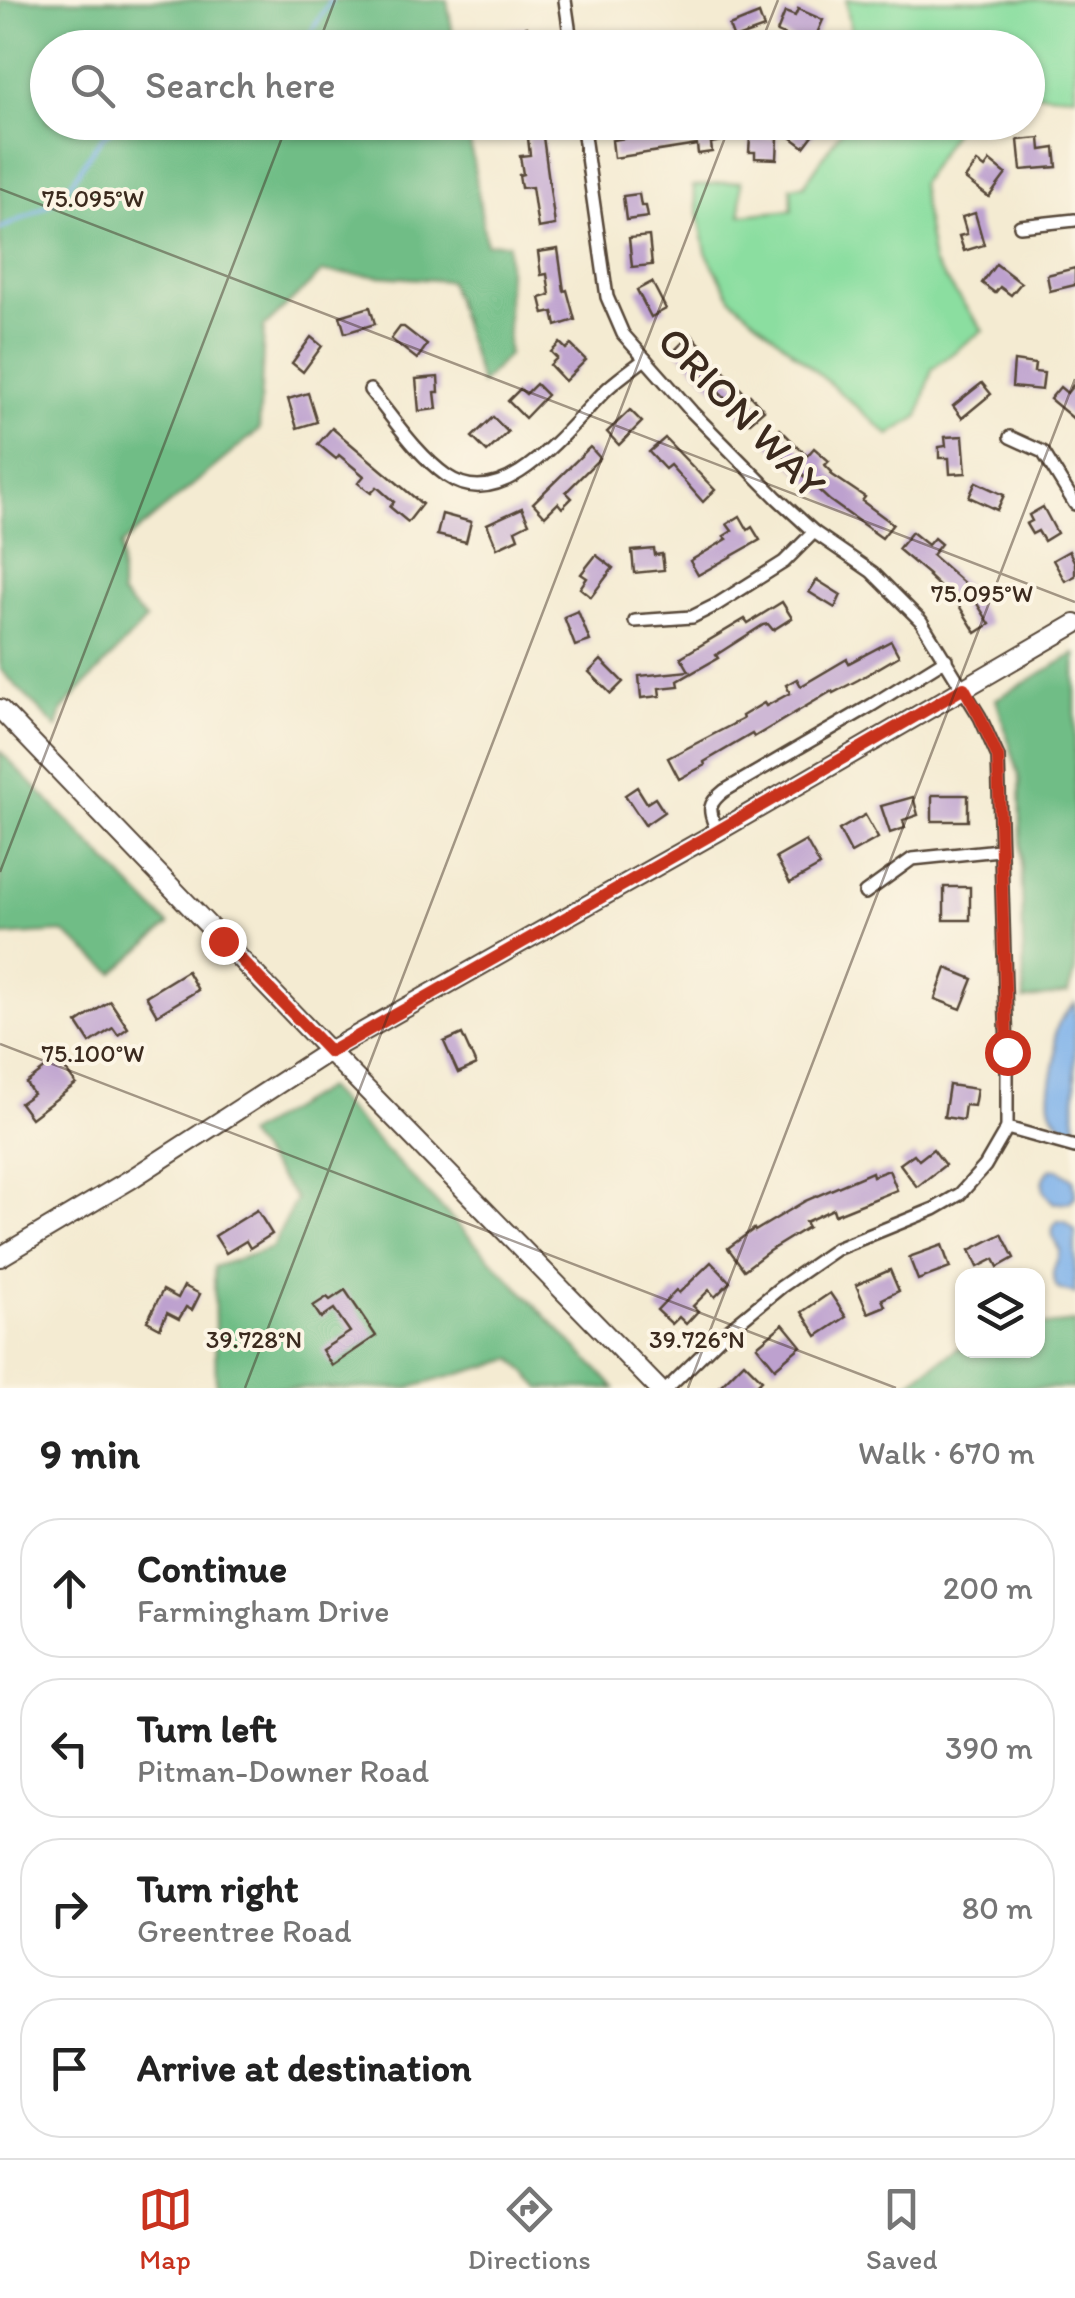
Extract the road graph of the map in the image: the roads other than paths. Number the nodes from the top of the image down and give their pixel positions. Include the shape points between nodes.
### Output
1 (565, 0) edge
2 (569, 30) edge
3 (585, 140) edge
4 (1075, 220) edge
5 (1020, 226) dead end
6 (644, 359) junction
7 (370, 390) dead end
8 (1010, 437) dead end
9 (1075, 504) edge
10 (814, 532) junction
11 (634, 620) dead end
12 (1075, 624) edge
13 (946, 659) junction
14 (964, 688) junction
15 (0, 709) edge
16 (716, 832) junction
17 (999, 850) junction
18 (866, 893) dead end
19 (330, 1052) junction
20 (1007, 1128) junction
21 (1075, 1147) edge
22 (0, 1257) edge
23 (658, 1388) edge
24 (668, 1388) edge

1 - 2 street
3 - 6 street, ORION WAY via 608,297 623,334
4 - 5 street
6 - 7 street via 529,466 496,485 451,479
6 - 10 street, ORION WAY
8 - 9 street via 1043,452
10 - 11 street via 784,562 692,617
10 - 13 street, ORION WAY via 891,590
12 - 14 street
13 - 14 street, ORION WAY
13 - 16 street via 724,791 709,809
14 - 16 street
14 - 17 street, ORION WAY via 998,757
15 - 19 street
16 - 19 street
17 - 18 street via 912,859
17 - 20 street, ORION WAY
19 - 22 street
19 - 23 street
20 - 21 street
20 - 24 street via 960,1194 836,1249 765,1300

